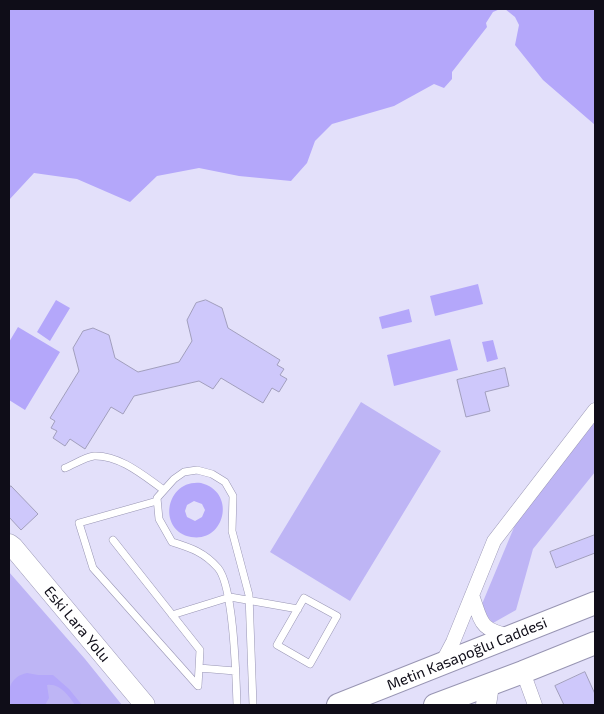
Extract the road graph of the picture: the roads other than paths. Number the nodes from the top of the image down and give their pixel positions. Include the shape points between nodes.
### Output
1 (595, 410) edge
2 (65, 468) dead end
3 (164, 490) junction
4 (157, 501) junction
5 (113, 540) dead end
6 (9, 544) edge
7 (472, 595) junction
8 (230, 597) junction
9 (250, 602) junction
10 (595, 603) edge
11 (298, 609) junction
12 (172, 614) junction
13 (510, 636) junction
14 (595, 643) edge
15 (442, 663) junction
16 (199, 668) junction
17 (235, 670) junction
18 (523, 672) junction
19 (487, 695) edge
20 (144, 705) edge
21 (237, 705) edge
22 (253, 705) edge
23 (338, 705) edge
24 (435, 705) edge
25 (535, 705) edge

1 - 7 street via 494,542
2 - 3 lane via 93,456 110,458 128,465
3 - 4 lane
3 - 9 lane via 184,472 197,470 225,482 233,496 232,531
4 - 8 lane via 159,519 172,542 198,551 219,569
4 - 16 lane via 79,522 93,568 198,686
5 - 12 lane
6 - 20 street, Eski Lara Yolu
7 - 13 street via 487,629
7 - 15 street
8 - 9 lane
8 - 12 lane
8 - 17 lane
9 - 11 lane
9 - 22 lane
10 - 13 main road, Metin Kasapoğlu Caddesi
11 - 11 lane via 304,598 337,616 310,664 277,645
12 - 16 lane via 200,650
13 - 15 main road, Metin Kasapoğlu Caddesi
14 - 18 main road
15 - 23 main road, Metin Kasapoğlu Caddesi
16 - 17 lane
17 - 21 lane
18 - 19 main road
18 - 25 street
19 - 24 main road

